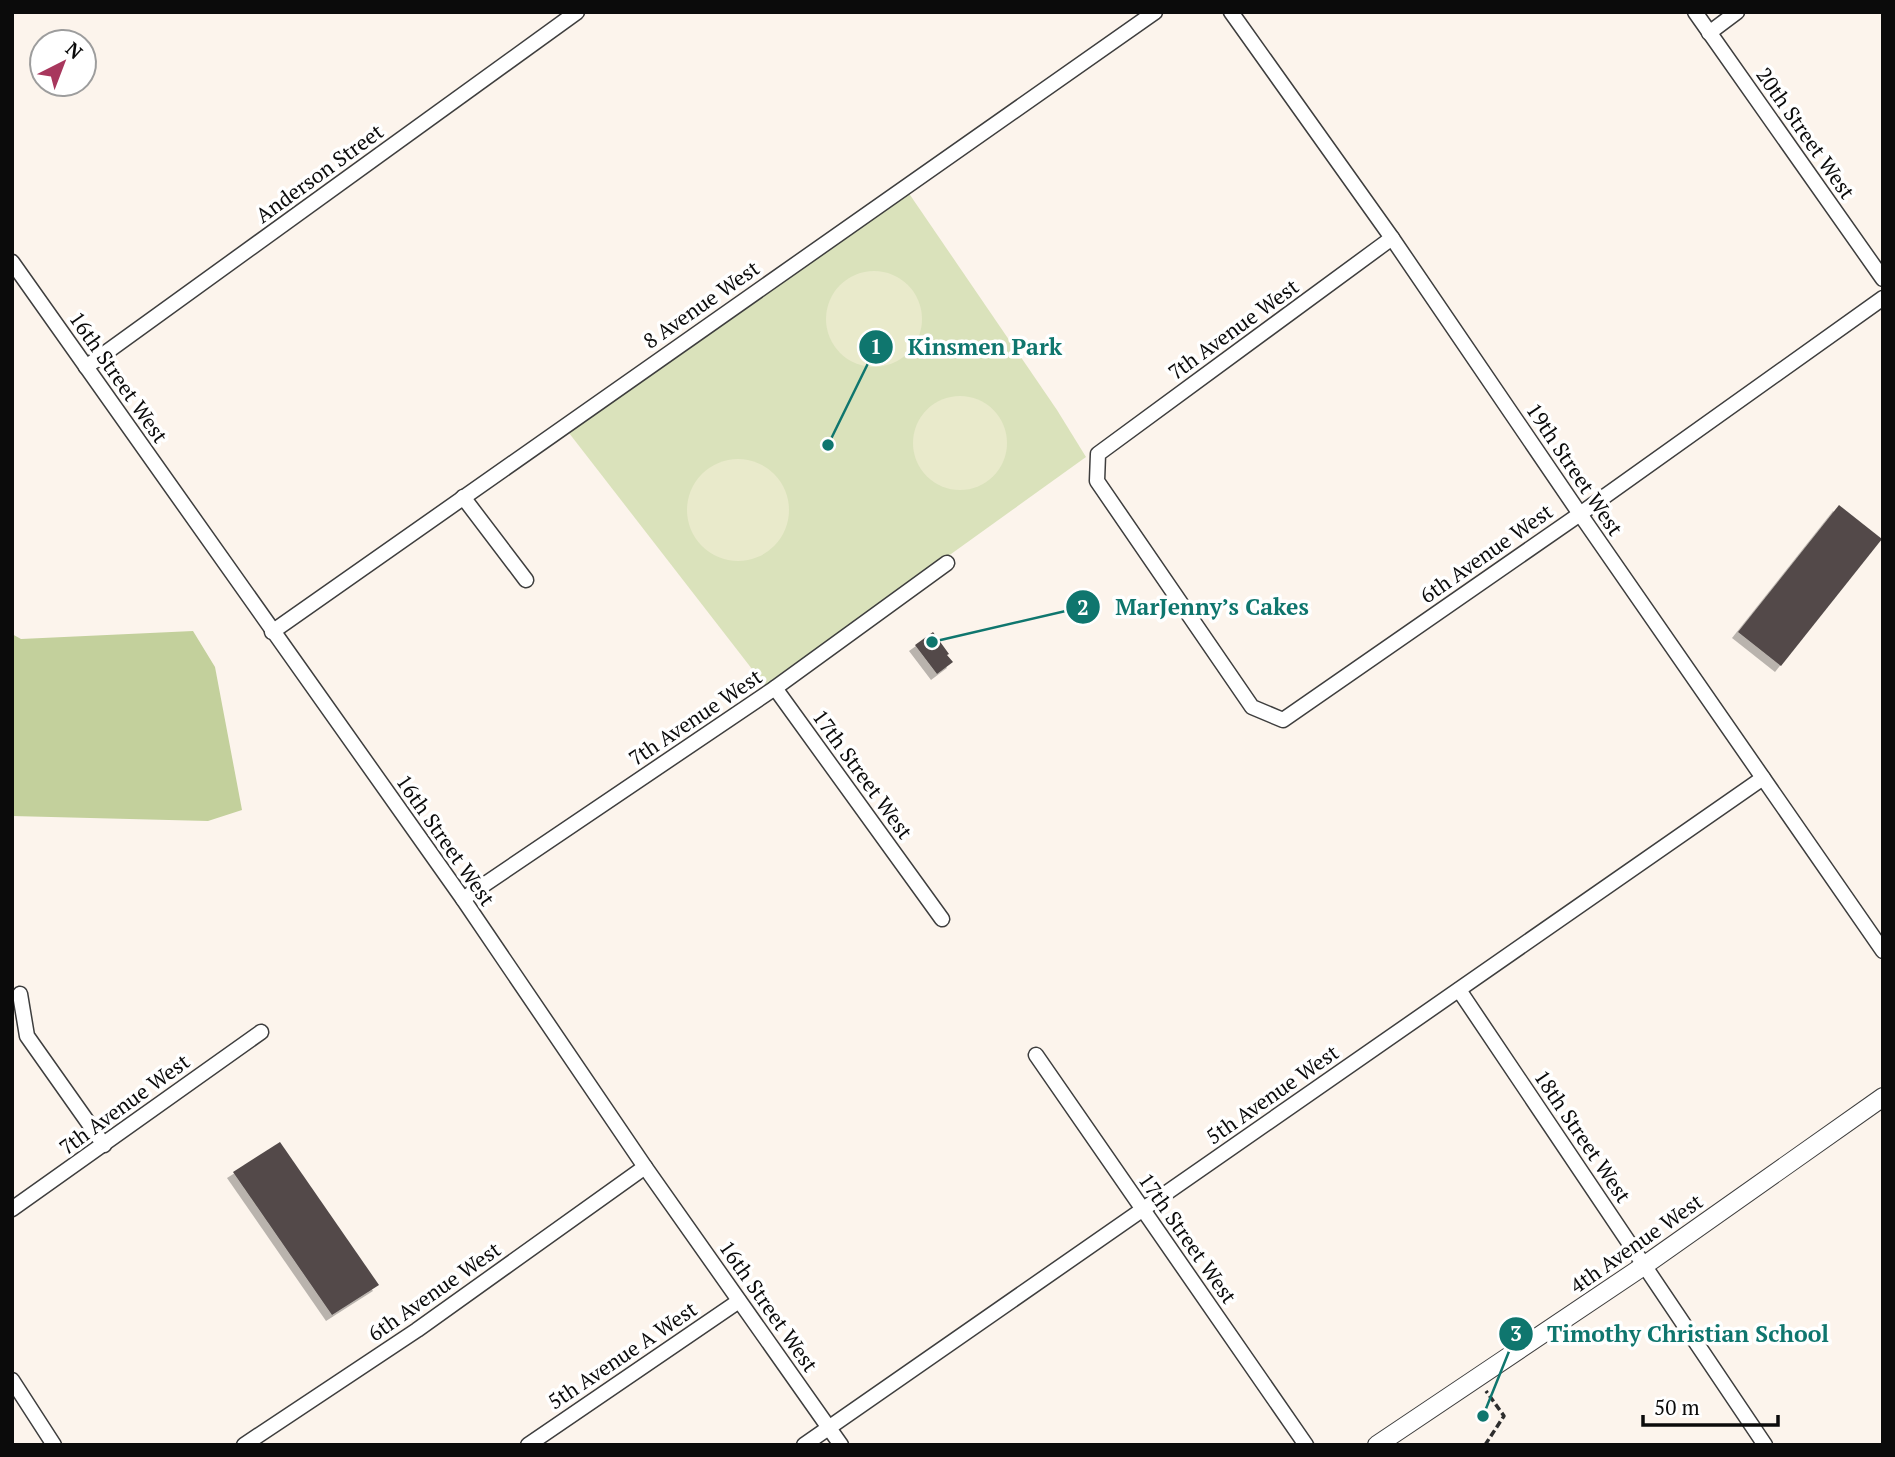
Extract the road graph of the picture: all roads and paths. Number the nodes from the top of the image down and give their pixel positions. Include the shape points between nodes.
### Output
1 (577, 12) edge
2 (1155, 12) edge
3 (1231, 12) edge
4 (1695, 12) edge
5 (1737, 12) edge
6 (1709, 33) junction
7 (1392, 238) junction
8 (12, 262) edge
9 (1883, 279) edge
10 (1883, 298) edge
11 (86, 367) junction
12 (463, 497) junction
13 (1580, 513) junction
14 (947, 563) dead end
15 (526, 580) dead end
16 (272, 632) junction
17 (775, 688) junction
18 (1283, 720) joint
19 (1763, 778) junction
20 (463, 899) junction
21 (942, 919) dead end
22 (1883, 951) edge
23 (1460, 990) junction
24 (20, 994) dead end
25 (261, 1032) dead end
26 (1036, 1055) dead end
27 (1883, 1097) edge
28 (104, 1145) junction
29 (645, 1167) junction
30 (12, 1209) edge
31 (1143, 1209) junction
32 (1645, 1265) junction
33 (739, 1301) junction
34 (1476, 1378) junction
35 (12, 1380) edge
36 (829, 1427) junction
37 (54, 1445) edge
38 (244, 1445) edge
39 (528, 1445) edge
40 (804, 1445) edge
41 (841, 1445) edge
42 (1306, 1445) edge
43 (1377, 1445) edge
44 (1485, 1445) edge
45 (1765, 1445) edge

1 - 11 street, Anderson Street
2 - 12 street, 8 Avenue West
3 - 7 street, 19th Street West
4 - 6 street, 20th Street West
5 - 6 street
6 - 9 street, 20th Street West
7 - 13 street, 19th Street West
7 - 18 street, 7th Avenue West via 1098,453 1097,481 1252,707
8 - 11 street, 16th Street West
10 - 13 street, 6th Avenue West
11 - 16 street, 16th Street West
12 - 15 street
12 - 16 street, 8 Avenue West
13 - 18 street, 6th Avenue West
13 - 19 street, 19th Street West
14 - 17 street, 7th Avenue West
16 - 20 street, 16th Street West
17 - 20 street, 7th Avenue West
17 - 21 street, 17th Street West
19 - 22 street, 19th Street West
19 - 23 street, 5th Avenue West
20 - 29 street, 16th Street West
23 - 31 street, 5th Avenue West
23 - 32 street, 18th Street West
24 - 28 street via 27,1036
25 - 28 street, 7th Avenue West
26 - 31 street, 17th Street West
27 - 32 street, 4th Avenue West
28 - 30 street, 7th Avenue West
29 - 33 street, 16th Street West
29 - 38 street, 6th Avenue West via 417,1330
31 - 36 street, 5th Avenue West
31 - 42 street, 17th Street West
32 - 34 street, 4th Avenue West
32 - 45 street, 18th Street West
33 - 36 street, 16th Street West
33 - 39 street, 5th Avenue A West
34 - 43 street, 4th Avenue West
34 - 44 path via 1504,1416
35 - 37 street
36 - 40 street, 5th Avenue West
36 - 41 street, 16th Street West

